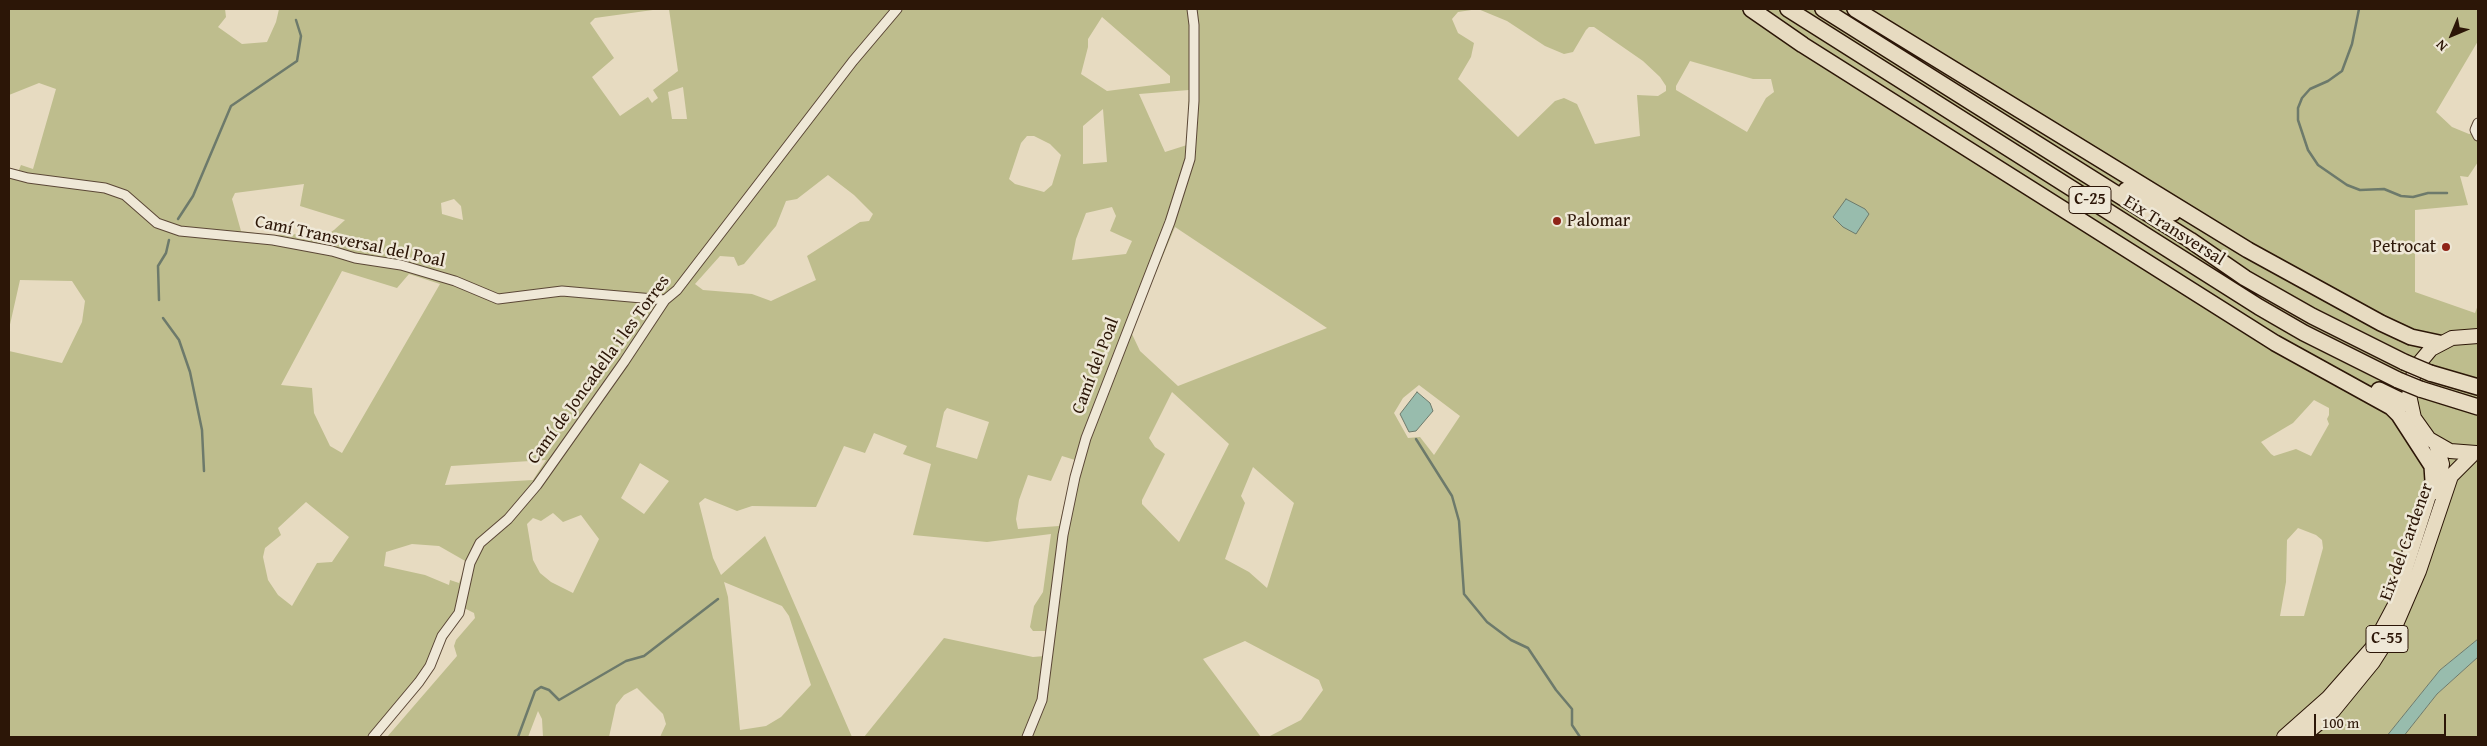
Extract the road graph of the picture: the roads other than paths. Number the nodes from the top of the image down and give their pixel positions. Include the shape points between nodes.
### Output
1 (897, 9) edge
2 (1192, 9) edge
3 (1751, 9) edge
4 (1788, 9) edge
5 (1823, 9) edge
6 (1856, 9) edge
7 (1937, 104) junction
8 (2478, 123) edge
9 (2478, 136) edge
10 (2054, 155) junction
11 (9, 173) edge
12 (2248, 250) junction
13 (665, 300) junction
14 (2228, 314) junction
15 (2478, 336) edge
16 (2439, 343) junction
17 (2326, 371) junction
18 (2478, 387) edge
19 (2410, 405) junction
20 (2478, 407) edge
21 (2436, 444) junction
22 (2475, 453) edge
23 (2402, 595) junction
24 (374, 737) edge
25 (1027, 737) edge
26 (2284, 737) edge
27 (2302, 737) edge

1 - 13 street, Camí de Joncadella i les Torres
2 - 25 street, Camí del Poal via 1194,101 1190,159 1170,222 1086,438 1063,535 1042,700
3 - 14 highway
4 - 7 highway, Eix Transversal / C-25
5 - 10 highway, Eix Transversal / C-25
6 - 12 highway
7 - 14 highway via 1993,148
7 - 20 highway, Eix Transversal / C-25, bridge via 2266,311 2398,380
8 - 9 street via 2475,130
10 - 12 highway
10 - 18 highway, Eix Transversal / C-25, bridge via 2245,278 2312,316 2404,362
11 - 13 street, Camí Transversal del Poal via 105,188 125,195 157,223 180,231 273,240 401,265 455,280 498,299 562,292
12 - 16 highway via 2381,324 2411,337
13 - 24 street, Camí de Joncadella i les Torres via 537,485 508,519 480,544 470,563 458,613 442,636 430,666
14 - 17 highway
15 - 16 main road, C-55 via 2456,337
16 - 19 main road, C-55 via 2425,353 2414,371 2409,388
17 - 19 highway via 2350,377
17 - 23 highway via 2391,407 2432,466 2433,481 2403,575
19 - 21 main road, C-55 via 2420,429
21 - 22 main road, C-55 via 2454,452
21 - 23 main road, Eix del Cardener / C-55 via 2442,464 2440,475 2423,538
22 - 27 main road, Eix del Cardener / C-55 via 2451,476 2419,571 2394,629 2373,662 2333,711
23 - 26 main road, Eix del Cardener / C-55 via 2372,648 2328,698

